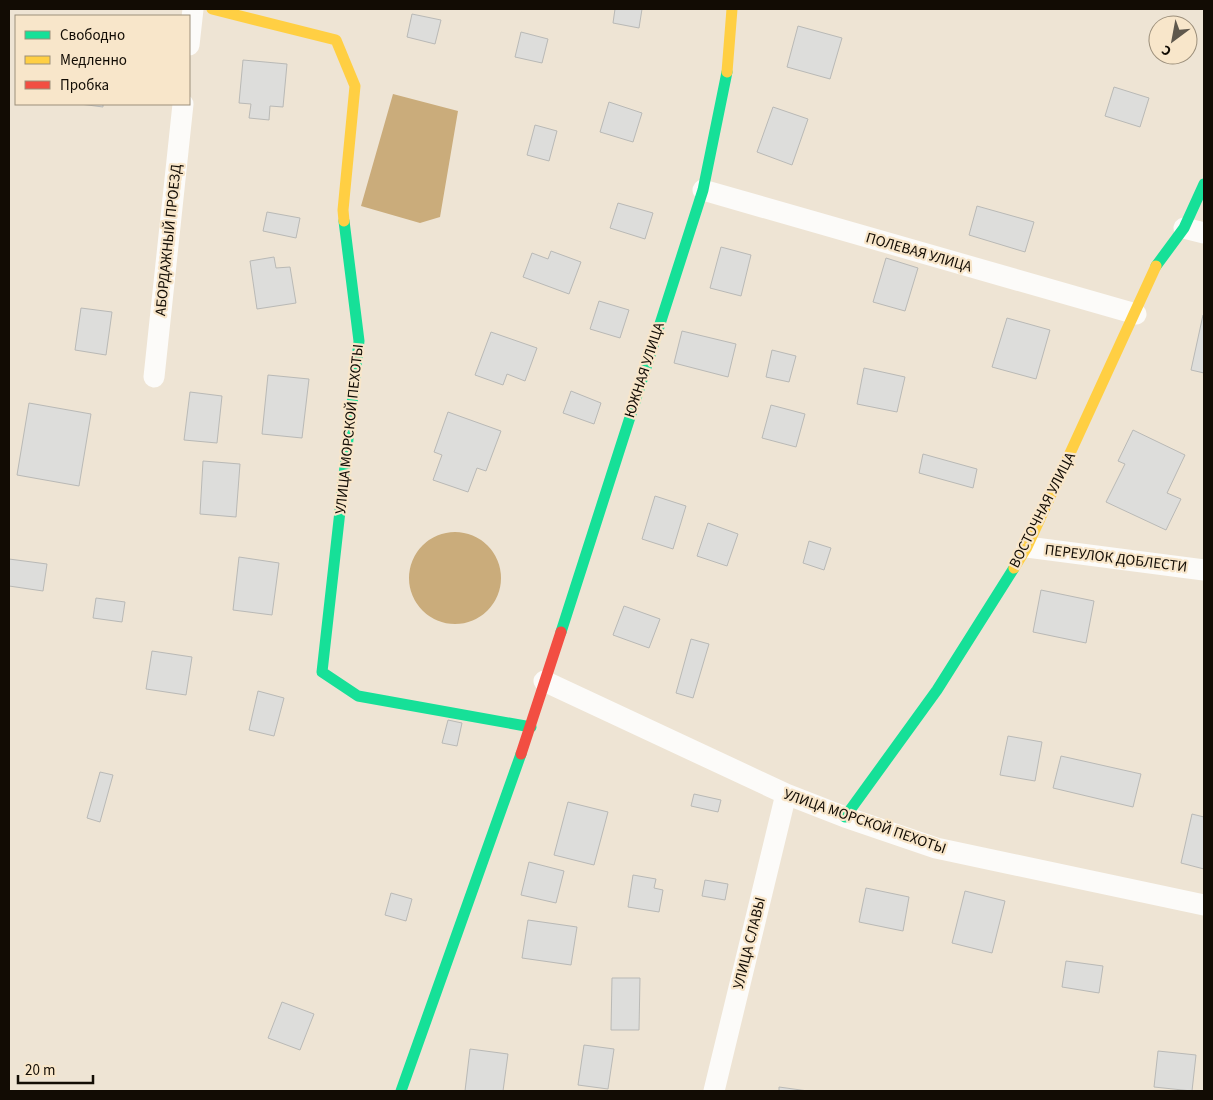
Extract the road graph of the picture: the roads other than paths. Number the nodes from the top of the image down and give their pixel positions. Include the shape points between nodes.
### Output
1 (193, 9) edge
2 (212, 9) edge
3 (732, 9) edge
4 (190, 36) edge
5 (183, 105) edge
6 (1204, 184) edge
7 (703, 190) junction
8 (1194, 231) edge
9 (1136, 314) junction
10 (154, 377) dead end
11 (1027, 547) junction
12 (1204, 570) edge
13 (544, 681) junction
14 (531, 726) junction
15 (786, 794) junction
16 (845, 817) junction
17 (1204, 905) edge
18 (402, 1091) edge
19 (714, 1091) edge

1 - 4 street
2 - 14 street, УЛИЦА МОРСКОЙ ПЕХОТЫ via 336,40 355,86 342,210 359,341 322,672 358,696
3 - 7 street, ЮЖНАЯ УЛИЦА via 728,67
5 - 10 street, АБОРДАЖНЫЙ ПРОЕЗД
6 - 8 street, ВОСТОЧНАЯ УЛИЦА
7 - 9 street, ПОЛЕВАЯ УЛИЦА
7 - 13 street, ЮЖНАЯ УЛИЦА
8 - 9 street, ВОСТОЧНАЯ УЛИЦА via 1157,264
9 - 11 street, ВОСТОЧНАЯ УЛИЦА
11 - 12 street, ПЕРЕУЛОК ДОБЛЕСТИ
11 - 16 street, ВОСТОЧНАЯ УЛИЦА via 937,690
13 - 14 street, ЮЖНАЯ УЛИЦА
13 - 15 street, УЛИЦА МОРСКОЙ ПЕХОТЫ
14 - 18 street, ЮЖНАЯ УЛИЦА
15 - 16 street, УЛИЦА МОРСКОЙ ПЕХОТЫ
15 - 19 street, УЛИЦА СЛАВЫ
16 - 17 street, УЛИЦА МОРСКОЙ ПЕХОТЫ via 936,848

